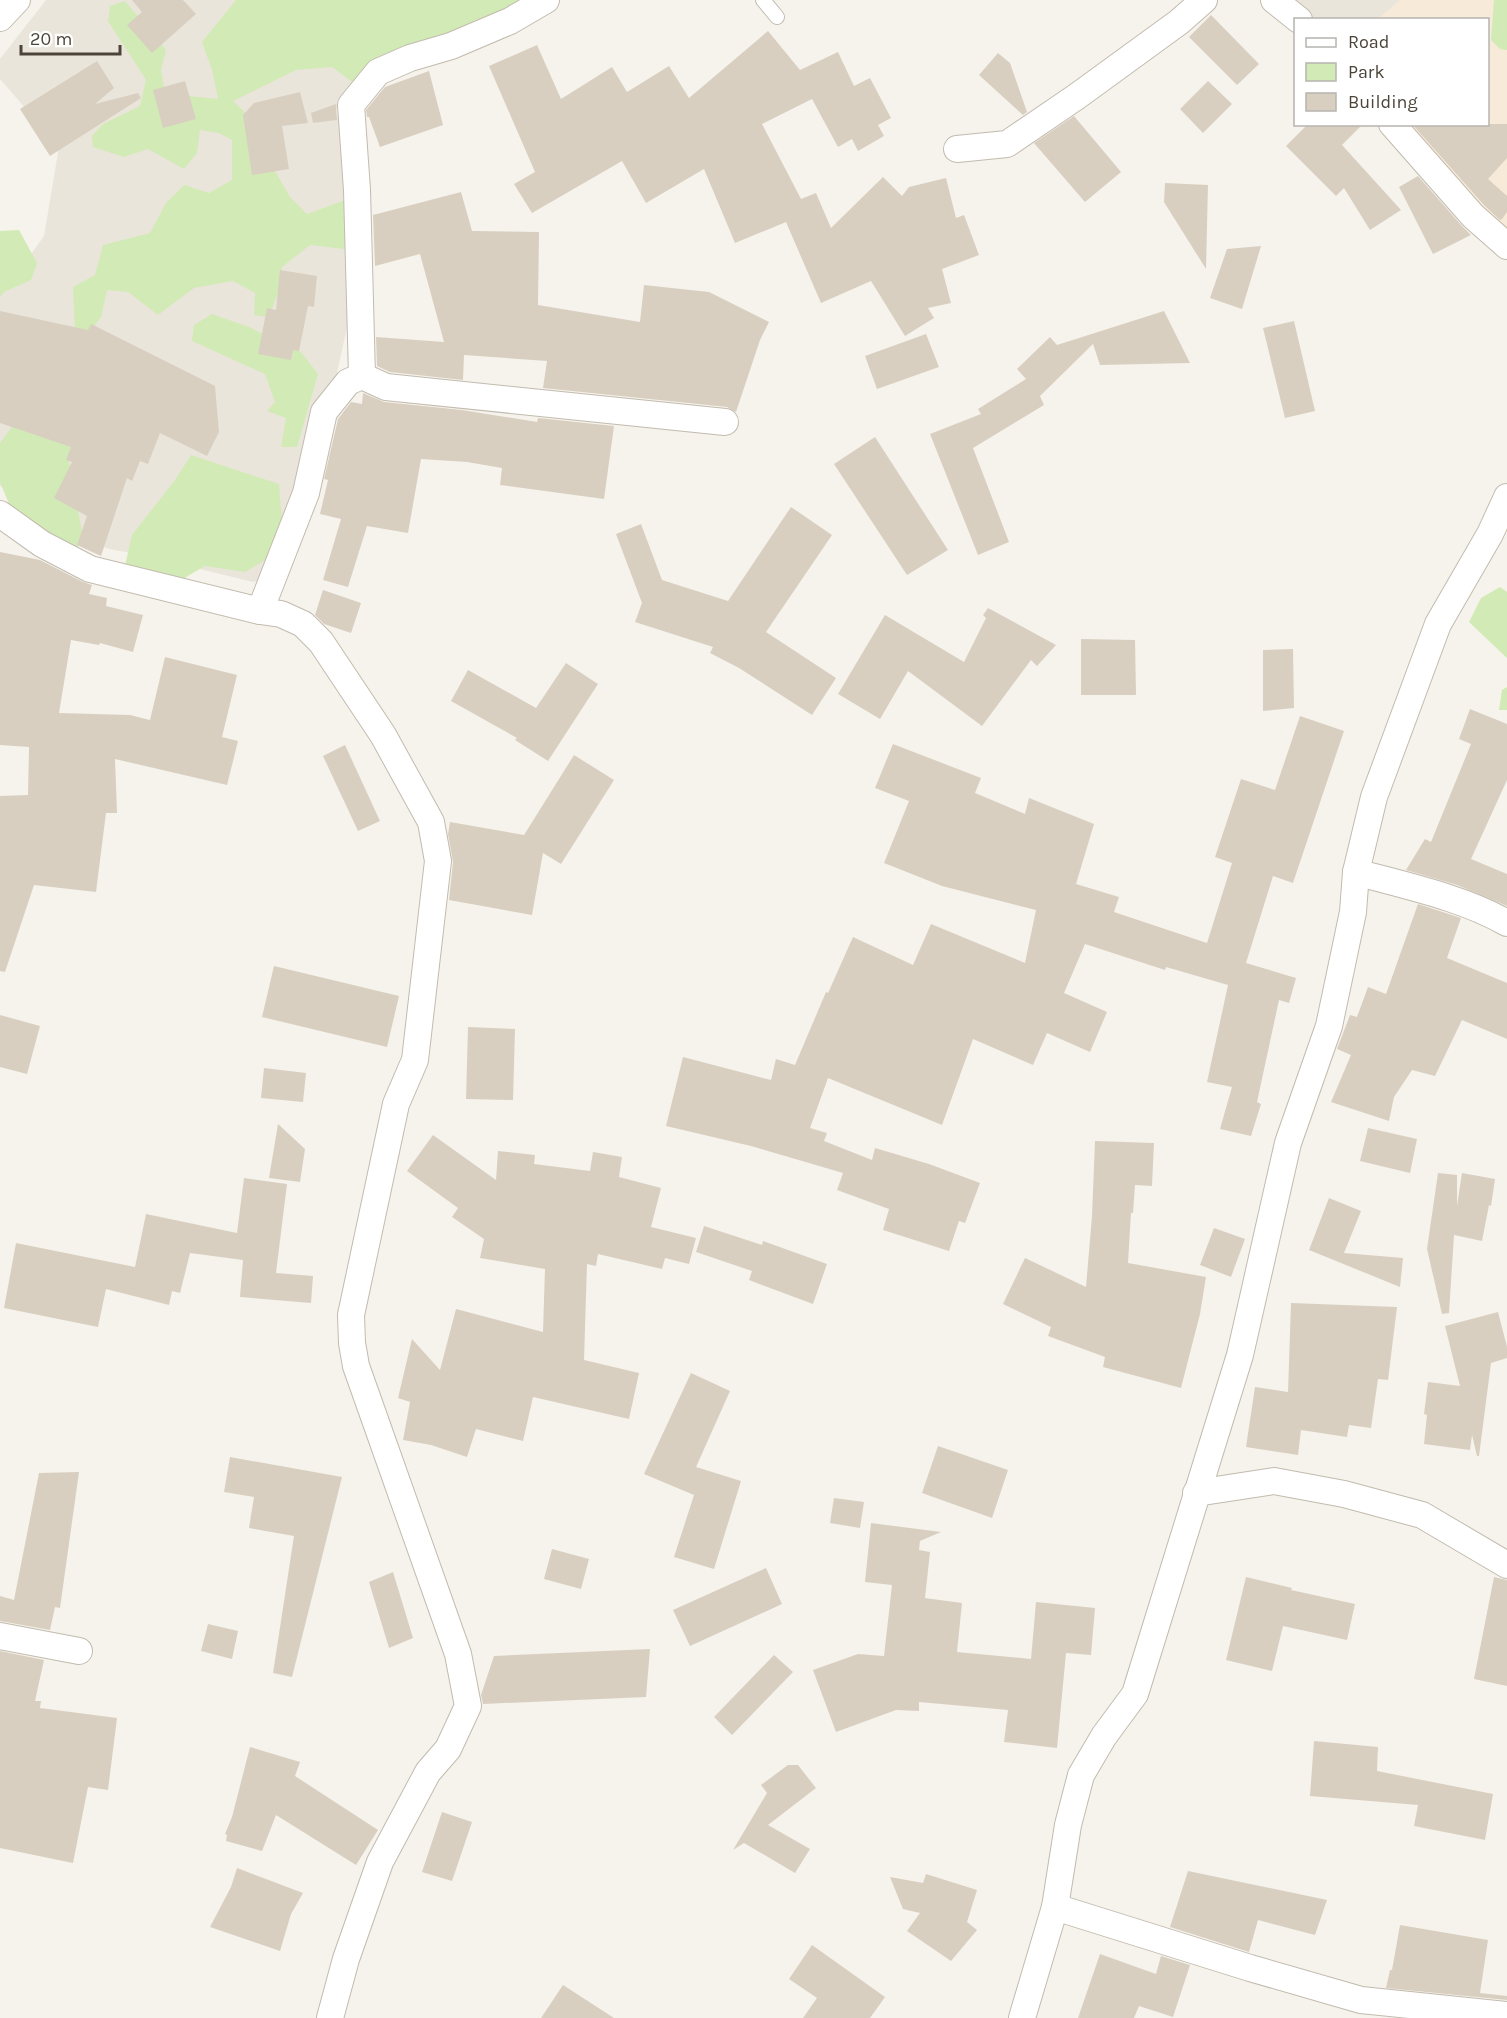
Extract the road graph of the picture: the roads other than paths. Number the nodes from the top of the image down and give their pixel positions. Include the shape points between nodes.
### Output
1 (17, 0) edge
2 (546, 0) edge
3 (763, 0) edge
4 (1204, 0) edge
5 (1274, 0) edge
6 (777, 17) dead end
7 (0, 18) edge
8 (1296, 18) edge
9 (1394, 126) edge
10 (957, 148) dead end
11 (1507, 246) edge
12 (362, 376) junction
13 (725, 422) dead end
14 (1507, 497) edge
15 (0, 514) edge
16 (260, 611) junction
17 (1356, 872) junction
18 (1507, 923) edge
19 (1196, 1493) junction
20 (1507, 1565) edge
21 (0, 1636) edge
22 (79, 1651) dead end
23 (1055, 1907) junction
24 (1507, 2015) edge
25 (330, 2018) edge
26 (1022, 2018) edge

1 - 7 street
2 - 12 street via 510,21 378,72 351,105
3 - 6 lane
4 - 10 street via 1086,90 1007,144
5 - 8 street
9 - 11 street via 1473,216
12 - 13 street via 386,387
12 - 16 street via 348,382 324,412 306,493
14 - 17 street via 1438,624 1374,797
15 - 16 street via 42,544 90,569
16 - 25 street via 281,614 303,624 321,642 383,735 431,822 438,861 415,1060 396,1104 351,1315 356,1366 458,1654 468,1706 448,1749 428,1772 380,1862
17 - 18 street via 1447,898
17 - 19 street via 1353,912 1329,1026 1288,1143 1240,1355
19 - 20 street via 1274,1481 1344,1494 1422,1515
19 - 23 street via 1135,1694 1081,1775 1068,1825
21 - 22 street
23 - 24 street via 1361,2000
23 - 26 street

